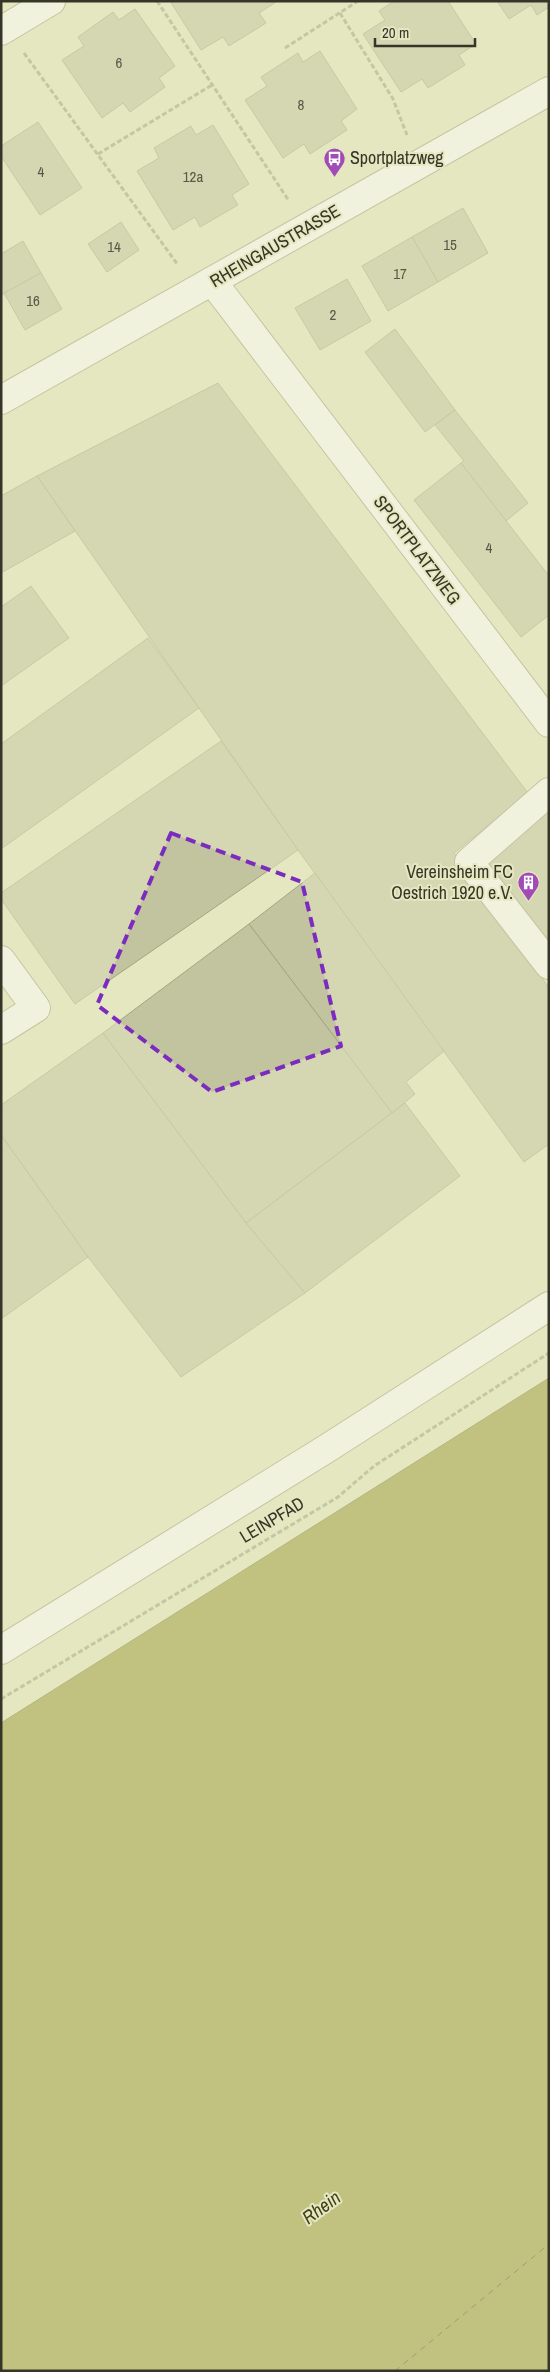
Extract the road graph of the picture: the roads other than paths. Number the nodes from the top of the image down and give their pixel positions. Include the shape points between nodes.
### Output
1 (50, 1) edge
2 (4, 30) edge
3 (549, 91) edge
4 (204, 286) junction
5 (1, 400) edge
6 (549, 723) edge
7 (549, 792) edge
8 (1, 960) edge
9 (549, 965) edge
10 (1, 1030) edge
11 (549, 1306) edge
12 (1, 1650) edge

1 - 2 main road
3 - 4 main road, RHEINGAUSTRASSE
4 - 5 main road, RHEINGAUSTRASSE
4 - 6 main road, SPORTPLATZWEG
7 - 9 main road via 469,862
8 - 10 main road via 36,1008
11 - 12 main road via 326,1449

